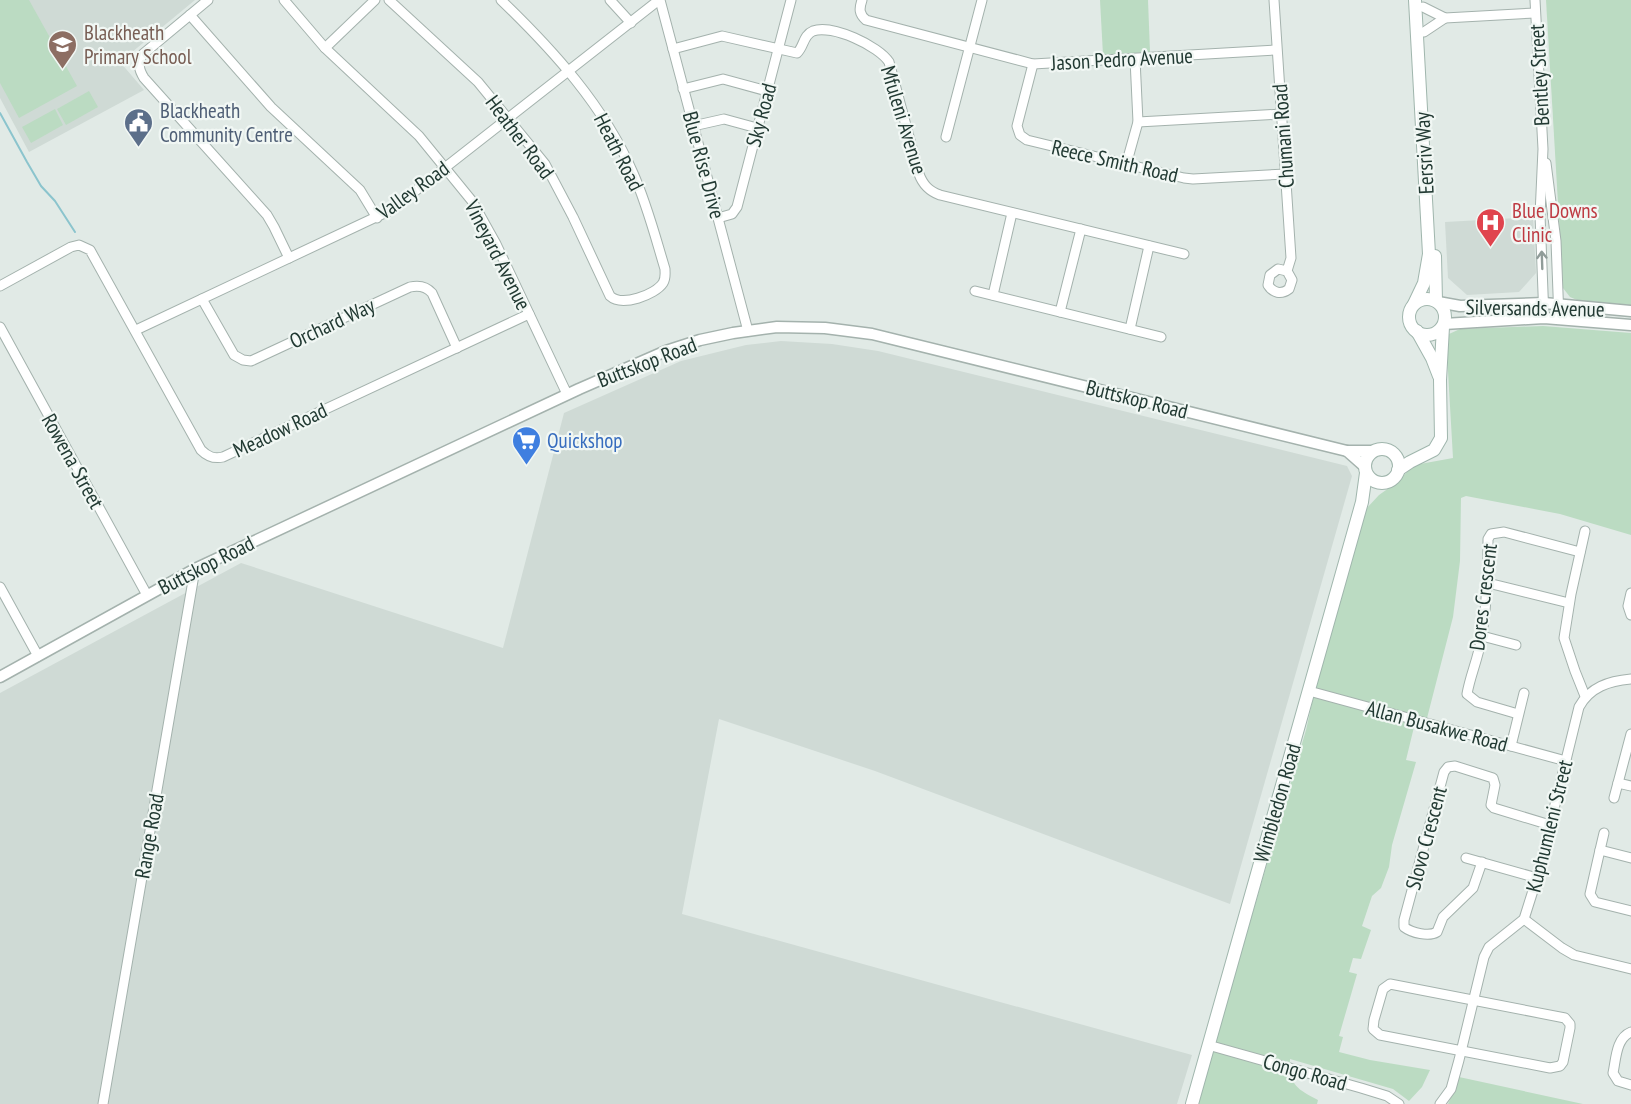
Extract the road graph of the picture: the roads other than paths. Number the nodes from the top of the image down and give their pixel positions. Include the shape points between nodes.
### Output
1 (208, 0) edge
2 (284, 0) edge
3 (375, 0) edge
4 (389, 0) edge
5 (501, 0) edge
6 (610, 0) edge
7 (660, 0) edge
8 (790, 0) edge
9 (862, 0) edge
10 (982, 0) edge
11 (1274, 0) edge
12 (1535, 0) edge
13 (1420, 2) edge
14 (1535, 13) junction
15 (190, 15) junction
16 (1445, 18) junction
17 (631, 22) junction
18 (1424, 32) junction
19 (970, 47) junction
20 (325, 48) junction
21 (673, 49) junction
22 (778, 50) junction
23 (1276, 50) junction
24 (1135, 59) junction
25 (1033, 64) junction
26 (567, 71) junction
27 (683, 89) junction
28 (767, 90) junction
29 (1282, 114) junction
30 (508, 118) junction
31 (1138, 122) junction
32 (693, 126) junction
33 (758, 128) junction
34 (946, 137) dead end
35 (1543, 149) junction
36 (1126, 165) junction
37 (446, 167) junction
38 (1286, 174) junction
39 (1012, 213) junction
40 (1553, 214) junction
41 (1540, 215) junction
42 (377, 218) junction
43 (718, 218) junction
44 (1081, 229) junction
45 (1149, 246) junction
46 (1184, 254) dead end
47 (288, 258) junction
48 (1287, 271) dead end
49 (0, 286) edge
50 (975, 291) dead end
51 (993, 295) junction
52 (202, 299) junction
53 (614, 300) joint
54 (1437, 301) junction
55 (1544, 303) junction
56 (1414, 304) junction
57 (1559, 304) junction
58 (1060, 312) junction
59 (1631, 312) edge
60 (529, 314) junction
61 (1544, 318) junction
62 (1559, 318) junction
63 (1443, 326) junction
64 (1631, 326) edge
65 (0, 327) edge
66 (1130, 329) junction
67 (136, 330) junction
68 (748, 331) junction
69 (1417, 331) junction
70 (1161, 337) dead end
71 (457, 348) junction
72 (1440, 380) junction
73 (567, 394) junction
74 (1347, 451) junction
75 (1373, 451) junction
76 (1393, 453) junction
77 (1425, 454) junction
78 (1365, 470) junction
79 (1398, 470) junction
80 (1385, 483) junction
81 (1362, 502) junction
82 (1585, 531) dead end
83 (1580, 552) junction
84 (195, 569) junction
85 (1488, 583) junction
86 (0, 586) edge
87 (1631, 593) edge
88 (147, 595) junction
89 (1569, 603) junction
90 (1631, 615) edge
91 (1482, 636) junction
92 (1516, 645) dead end
93 (38, 656) junction
94 (0, 677) edge
95 (1631, 679) edge
96 (1309, 691) junction
97 (1524, 693) dead end
98 (1586, 696) junction
99 (1518, 714) junction
100 (1631, 734) edge
101 (1511, 746) junction
102 (1566, 761) junction
103 (1617, 783) junction
104 (1631, 786) edge
105 (1614, 798) dead end
106 (1550, 825) junction
107 (1604, 833) dead end
108 (1600, 850) junction
109 (1467, 858) dead end
110 (1631, 858) edge
111 (1482, 862) junction
112 (1537, 878) junction
113 (1631, 911) edge
114 (1524, 919) junction
115 (1631, 969) edge
116 (1473, 1000) junction
117 (1631, 1032) edge
118 (1208, 1045) junction
119 (1461, 1051) junction
120 (1631, 1085) edge
121 (102, 1104) edge
122 (1192, 1104) edge
123 (1399, 1104) edge
124 (1440, 1104) edge

1 - 15 street
2 - 20 street, Vineyard Avenue
3 - 20 street
4 - 30 street, Heather Road via 478,82
5 - 26 street, Heath Road
6 - 17 street
7 - 17 street, Valley Road
7 - 21 street, Blue Rise Drive
8 - 22 street, Sky Road
9 - 19 street, Jason Pedro Avenue via 861,16 866,20
10 - 19 street
11 - 23 street, Chumani Road
12 - 14 street, Bentley Street
13 - 16 street
13 - 18 main road, Eersriv Way
13 - 56 main road, Eersriv Way via 1429,254 1424,283
14 - 16 street
14 - 35 street, Bentley Street
15 - 42 street via 271,106 360,190
15 - 47 street via 142,54 139,70 267,215
16 - 18 street
17 - 26 street, Valley Road
18 - 54 main road, Eersriv Way
19 - 25 street, Jason Pedro Avenue
19 - 34 street
20 - 37 street, Vineyard Avenue via 404,120
21 - 22 street via 722,36
21 - 27 street, Blue Rise Drive
22 - 28 street, Sky Road
22 - 39 street, Mfuleni Avenue via 797,53 807,35 822,30 877,49 889,62 918,174 926,187 940,195
23 - 24 street, Jason Pedro Avenue
23 - 29 street, Chumani Road
24 - 25 street, Jason Pedro Avenue
24 - 31 street
25 - 36 street, Reece Smith Road via 1017,126 1020,135
26 - 30 street, Valley Road
26 - 53 street, Heath Road via 608,125 633,172 665,268 665,278 658,288 629,301
27 - 28 street via 723,79
27 - 32 street, Blue Rise Drive
28 - 33 street, Sky Road
29 - 31 street
29 - 38 street, Chumani Road
30 - 37 street, Valley Road
30 - 53 street, Heather Road via 545,164 605,289
31 - 36 street
32 - 33 street via 724,119
32 - 43 street, Blue Rise Drive
33 - 43 street, Sky Road via 736,210
35 - 40 street, Bentley Street
35 - 41 street, Bentley Street
36 - 38 street, Reece Smith Road via 1193,179
37 - 42 street, Valley Road
37 - 60 street, Vineyard Avenue via 482,217
38 - 48 street, Chumani Road via 1292,258
39 - 44 street, Mfuleni Avenue
39 - 51 street
40 - 41 street
40 - 57 street, Bentley Street
55 -> 41 street, Bentley Street
42 - 47 street, Valley Road
43 - 68 street, Blue Rise Drive
44 - 45 street, Mfuleni Avenue
44 - 58 street
45 - 46 street, Mfuleni Avenue
45 - 66 street
47 - 52 street, Valley Road
49 - 67 street, Meadow Road via 71,246 83,246 93,253
50 - 51 street
51 - 58 street
52 - 67 street, Valley Road
52 - 71 street, Orchard Way via 234,355 251,361 418,286 432,293
54 - 55 street, Silversands Avenue via 1460,306
54 - 56 main road via 1424,299
54 - 63 main road via 1445,314
55 - 57 street, Silversands Avenue
55 - 61 street, Bentley Street
56 - 69 main road via 1409,318
57 - 59 street, Silversands Avenue
57 - 62 street, Bentley Street
58 - 66 street
60 - 71 street, Meadow Road
60 - 73 street, Vineyard Avenue
61 - 62 street, Silversands Avenue
61 - 63 street, Silversands Avenue
62 - 64 street, Silversands Avenue
63 - 69 main road via 1431,334
63 - 72 main road
65 - 88 street, Rowena Street
66 - 70 street
67 - 71 street, Meadow Road via 201,450 214,458
68 - 73 street, Buttskop Road via 666,351
68 - 74 street, Buttskop Road via 799,327 872,334
69 - 72 main road
72 - 77 main road via 1442,438 1434,450
73 - 84 street, Buttskop Road
74 - 75 street, Buttskop Road
74 - 78 street, Buttskop Road
75 - 76 main road
75 - 78 main road via 1367,456
76 - 77 main road
76 - 79 main road
77 - 79 main road
78 - 80 main road via 1374,481
78 - 81 main road, Wimbledon Road
79 - 80 main road
80 - 81 main road
81 - 96 main road, Wimbledon Road
82 - 83 street
83 - 85 street, Dores Crescent via 1504,532 1491,534
83 - 89 street
84 - 88 street, Buttskop Road
84 - 121 street, Range Road
85 - 89 street
85 - 91 street, Dores Crescent
86 - 93 street
87 - 90 street
88 - 93 street, Buttskop Road
89 - 98 street via 1564,638
91 - 92 street
91 - 99 street, Dores Crescent via 1467,694 1477,702
93 - 94 street, Buttskop Road
95 - 98 street via 1608,683
96 - 101 street, Allan Busakwe Road
96 - 118 main road, Wimbledon Road
97 - 99 street
98 - 102 street, Kuphumleni Street via 1579,707
99 - 101 street
100 - 103 street
101 - 102 street, Allan Busakwe Road
102 - 106 street, Kuphumleni Street
103 - 104 street
103 - 105 street
106 - 111 street, Slovo Crescent via 1494,808 1492,778 1448,766 1404,927 1410,931 1437,932 1443,917 1473,888
106 - 112 street, Kuphumleni Street
107 - 108 street
108 - 110 street
108 - 113 street via 1591,898
109 - 111 street
111 - 112 street
112 - 114 street, Kuphumleni Street
114 - 115 street via 1574,955
114 - 116 street, Kuphumleni Street via 1489,947
116 - 119 street, Kuphumleni Street
116 - 119 street via 1390,984 1383,989 1374,1020 1373,1029 1380,1035
116 - 119 street via 1565,1018 1570,1032 1563,1062 1556,1068
117 - 120 street via 1621,1040 1613,1073 1618,1081
118 - 122 main road, Wimbledon Road
118 - 123 street, Congo Road via 1387,1096
119 - 124 street, Kuphumleni Street via 1451,1089

